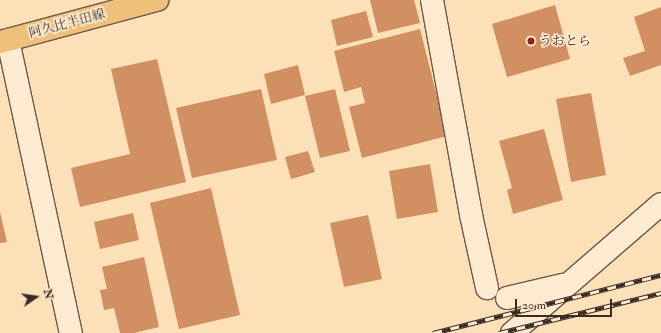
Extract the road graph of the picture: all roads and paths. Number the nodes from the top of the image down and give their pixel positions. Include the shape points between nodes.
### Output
1 (157, 0) edge
2 (432, 0) edge
3 (4, 41) edge
4 (661, 204) edge
5 (567, 283) junction
6 (487, 288) dead end
7 (507, 298) dead end
8 (71, 333) edge
9 (512, 333) edge

1 - 3 main road, 阿久比半田線
2 - 6 street via 471,215
3 - 8 street
4 - 5 street
5 - 7 street
5 - 9 street

